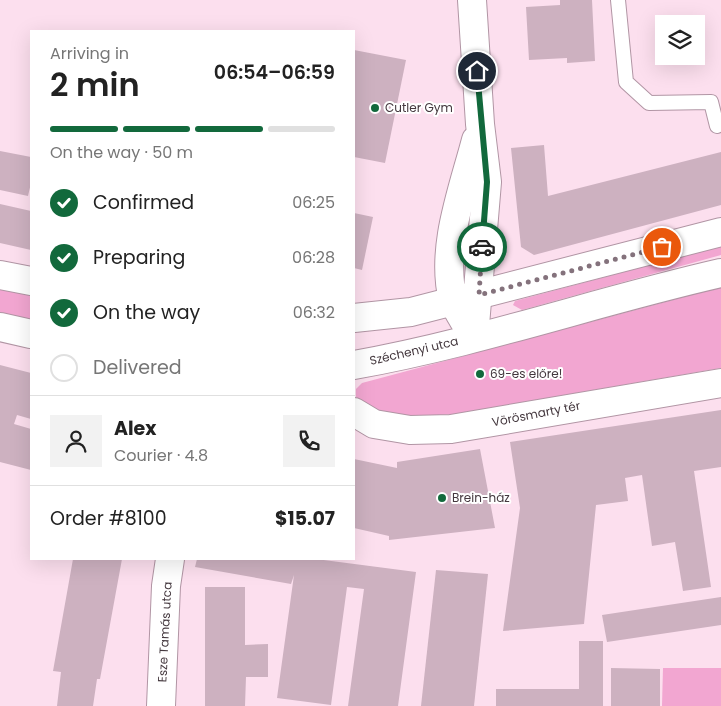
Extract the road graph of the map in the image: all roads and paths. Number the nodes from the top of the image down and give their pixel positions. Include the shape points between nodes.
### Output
1 (472, 0) edge
2 (618, 0) edge
3 (717, 126) dead end
4 (721, 232) edge
5 (721, 273) edge
6 (0, 275) edge
7 (30, 282) edge
8 (466, 298) junction
9 (355, 318) edge
10 (0, 326) edge
11 (30, 334) edge
12 (474, 337) junction
13 (355, 365) edge
14 (721, 382) edge
15 (355, 413) edge
16 (170, 560) edge
17 (161, 706) edge

1 - 8 street via 487,182
2 - 3 lane via 626,82 649,103 712,102
4 - 8 street
5 - 12 street
6 - 7 street
8 - 9 street via 411,312
8 - 12 street
10 - 11 street
12 - 13 street, Széchenyi utca
14 - 15 street, Vörösmarty tér via 452,429 410,430 374,424
16 - 17 street, Esze Tamás utca

